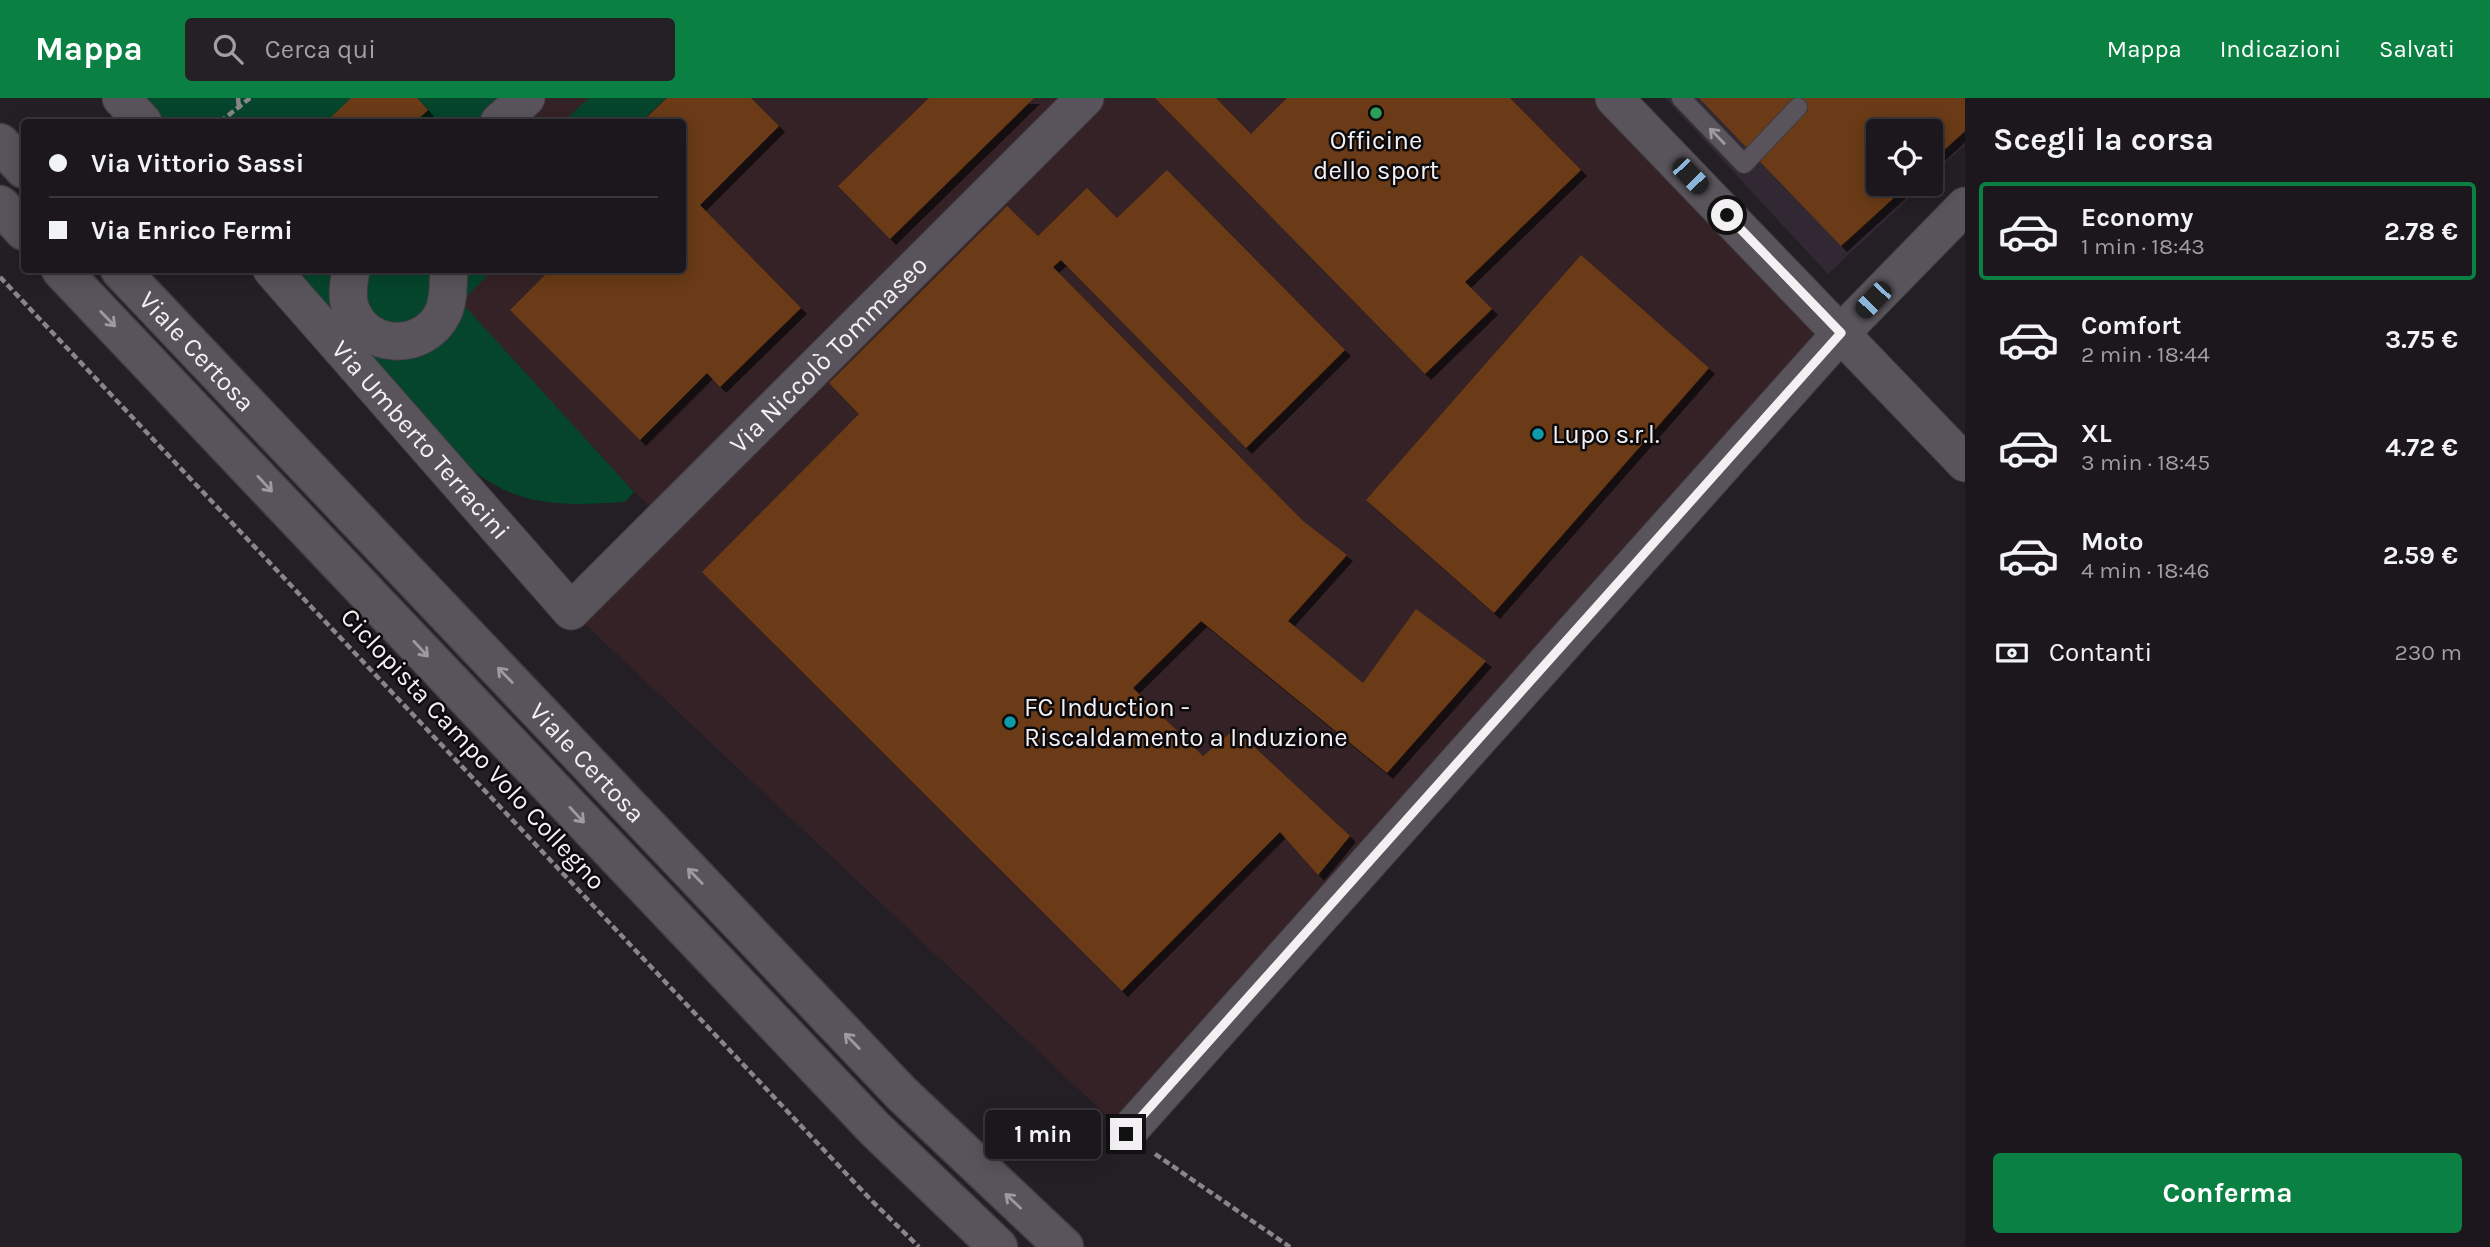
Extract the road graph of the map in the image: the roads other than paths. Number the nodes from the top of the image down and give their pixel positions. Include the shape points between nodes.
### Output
1 (121, 98) edge
2 (526, 98) edge
3 (1085, 98) edge
4 (1614, 98) edge
5 (1681, 98) edge
6 (1798, 107) dead end
7 (140, 119) edge
8 (502, 119) edge
9 (0, 143) edge
10 (21, 166) edge
11 (0, 205) edge
12 (1965, 206) edge
13 (21, 228) edge
14 (64, 273) edge
15 (123, 273) edge
16 (275, 273) edge
17 (351, 273) edge
18 (449, 273) edge
19 (1841, 333) junction
20 (1965, 463) edge
21 (571, 611) joint
22 (1126, 1134) road end
23 (998, 1247) edge
24 (1064, 1247) edge

1 - 7 street
2 - 8 street
3 - 21 street, Via Niccolò Tommaseo
4 - 19 street
6 -> 5 lane via 1744,164
9 - 10 main road
11 - 13 main road
12 - 19 street
14 -> 23 main road, Viale Certosa via 866,1120
24 -> 15 main road, Viale Certosa via 902,1094
16 - 21 street, Via Umberto Terracini
17 - 18 street via 351,308 361,326 393,343 431,330 444,311
19 - 20 street
19 - 22 street

